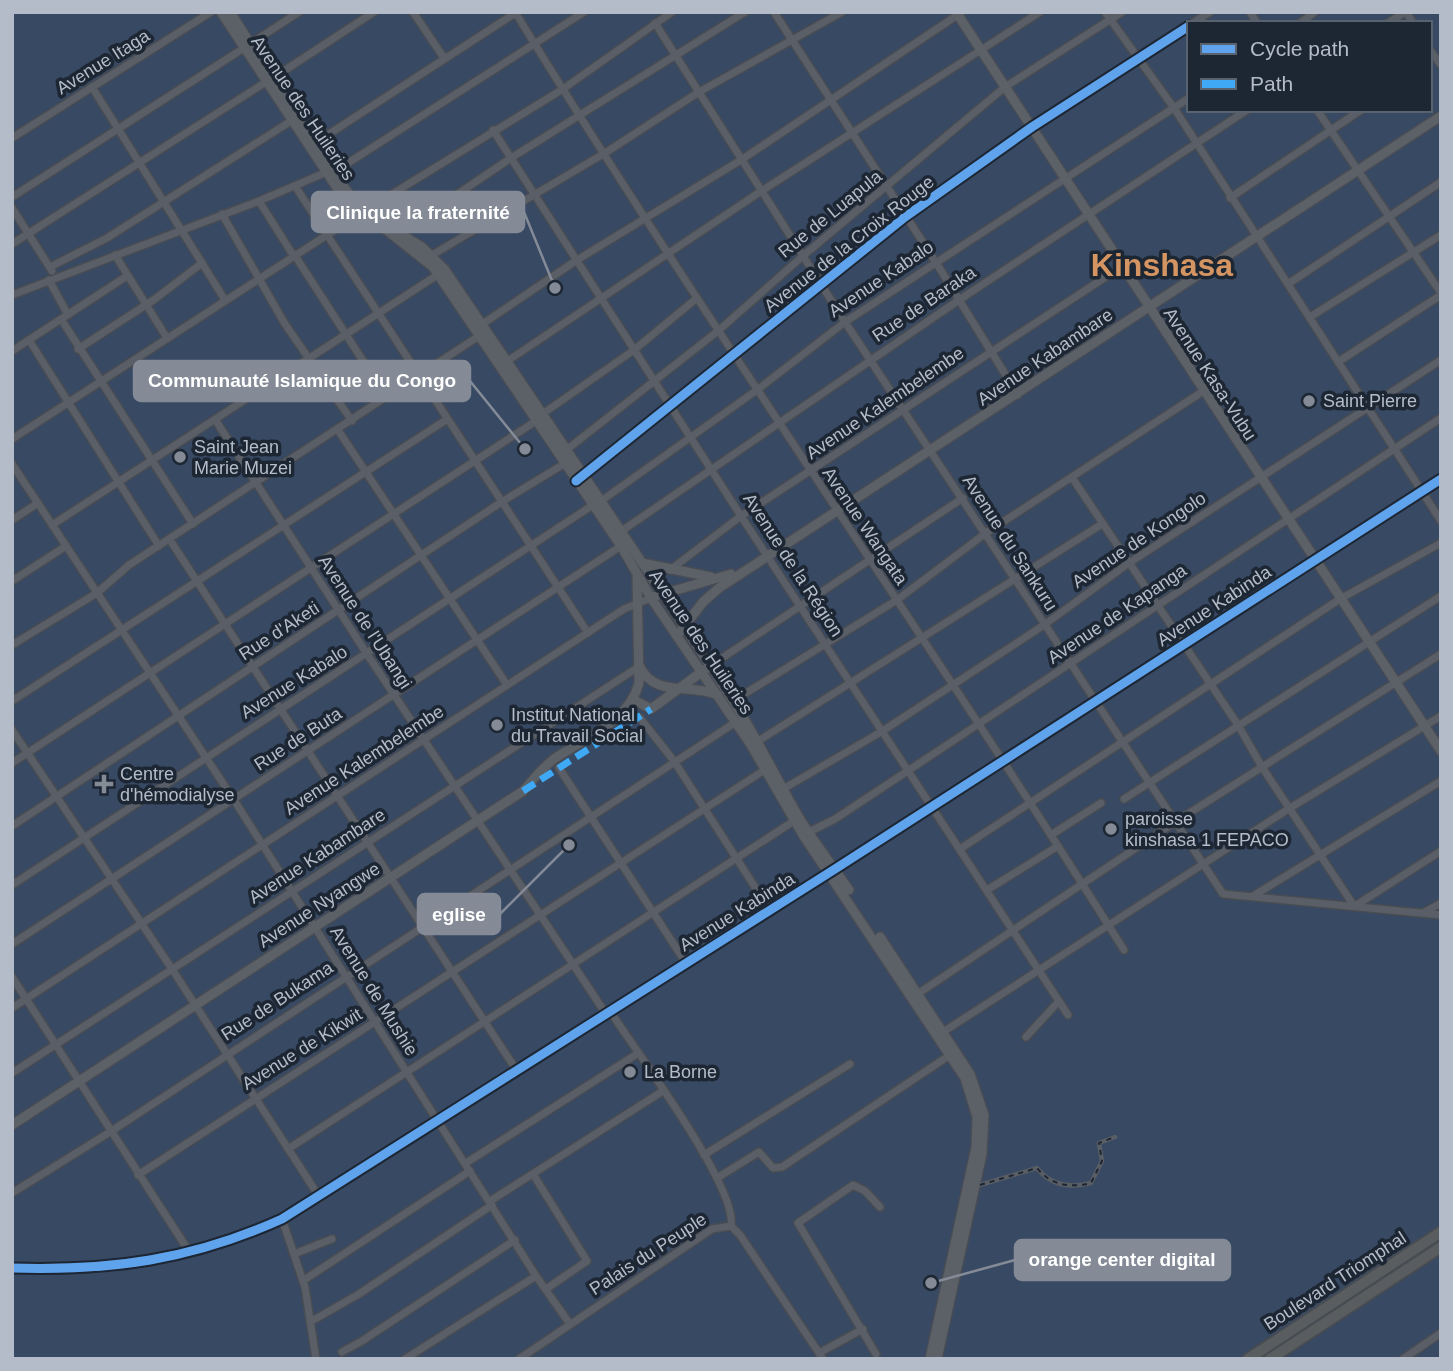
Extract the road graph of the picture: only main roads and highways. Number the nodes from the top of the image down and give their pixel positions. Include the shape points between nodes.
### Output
1 (220, 12) edge
2 (230, 12) edge
3 (959, 13) edge
4 (247, 46) junction
5 (269, 80) junction
6 (1441, 116) edge
7 (312, 145) junction
8 (363, 211) junction
9 (442, 272) junction
10 (1148, 307) junction
11 (503, 365) junction
12 (538, 418) junction
13 (579, 479) junction
14 (597, 503) junction
15 (642, 563) junction
16 (636, 574) junction
17 (731, 574) road end
18 (713, 578) junction
19 (661, 594) junction
20 (650, 598) junction
21 (683, 627) junction
22 (677, 636) junction
23 (640, 666) junction
24 (706, 668) junction
25 (683, 688) junction
26 (719, 696) junction
27 (634, 700) junction
28 (755, 743) junction
29 (1441, 751) edge
30 (832, 871) junction
31 (916, 996) junction
32 (12, 1125) edge
33 (1441, 1233) edge
34 (1441, 1247) edge
35 (930, 1359) edge
36 (937, 1359) edge
37 (1248, 1359) edge
38 (1270, 1359) edge

1 - 4 main road, Avenue des Huileries
2 - 4 main road, Avenue des Huileries
3 - 10 main road, Avenue Kasa-Vubu
4 - 5 main road, Avenue des Huileries
5 - 7 main road, Avenue des Huileries
5 - 7 main road, Avenue des Huileries via 290,121
6 - 10 main road, Avenue Kabambare
7 - 8 main road, Avenue des Huileries via 328,172
8 - 9 main road, Avenue des Huileries
8 - 9 main road, Avenue des Huileries via 432,255
9 - 11 main road, Avenue des Huileries via 481,325
9 - 11 main road, Avenue des Huileries via 479,336
10 - 21 main road, Avenue Kabambare via 748,570 704,601
10 - 29 main road, Avenue Kasa-Vubu
11 - 12 main road, Avenue des Huileries
12 - 13 main road, Avenue des Huileries via 565,451
12 - 13 main road, Avenue des Huileries via 564,464
13 - 14 main road, Avenue des Huileries
14 - 15 main road, Avenue des Huileries via 623,530
14 - 16 main road, Avenue des Huileries
15 - 18 main road
15 - 19 main road, Avenue des Huileries
16 - 20 main road, Avenue des Huileries
16 - 23 main road
17 - 18 main road, Avenue Kalembelembe
18 - 19 main road, Avenue Kalembelembe
19 - 20 main road, Avenue Kalembelembe
19 - 21 main road, Avenue des Huileries
20 - 22 main road, Avenue des Huileries
21 - 22 main road, Avenue Kabambare
21 - 24 main road, Avenue des Huileries
22 - 24 main road, Avenue des Huileries
23 - 25 main road via 652,682
23 - 27 main road
24 - 25 main road
24 - 26 main road, Avenue des Huileries
24 - 28 main road, Avenue des Huileries via 733,701
25 - 26 main road
25 - 27 main road via 651,709
26 - 28 main road, Avenue des Huileries
27 - 32 main road, Avenue Nyangwe via 615,719 546,766 523,791
28 - 30 main road, Avenue des Huileries
28 - 30 main road, Avenue des Huileries via 794,821
30 - 31 main road, Avenue des Huileries
31 - 35 main road, Avenue des Huileries via 969,1087 978,1136
31 - 36 main road, Avenue des Huileries via 975,1084 985,1126
33 - 37 highway, Boulevard Triomphal
34 - 38 highway, Boulevard Triomphal

